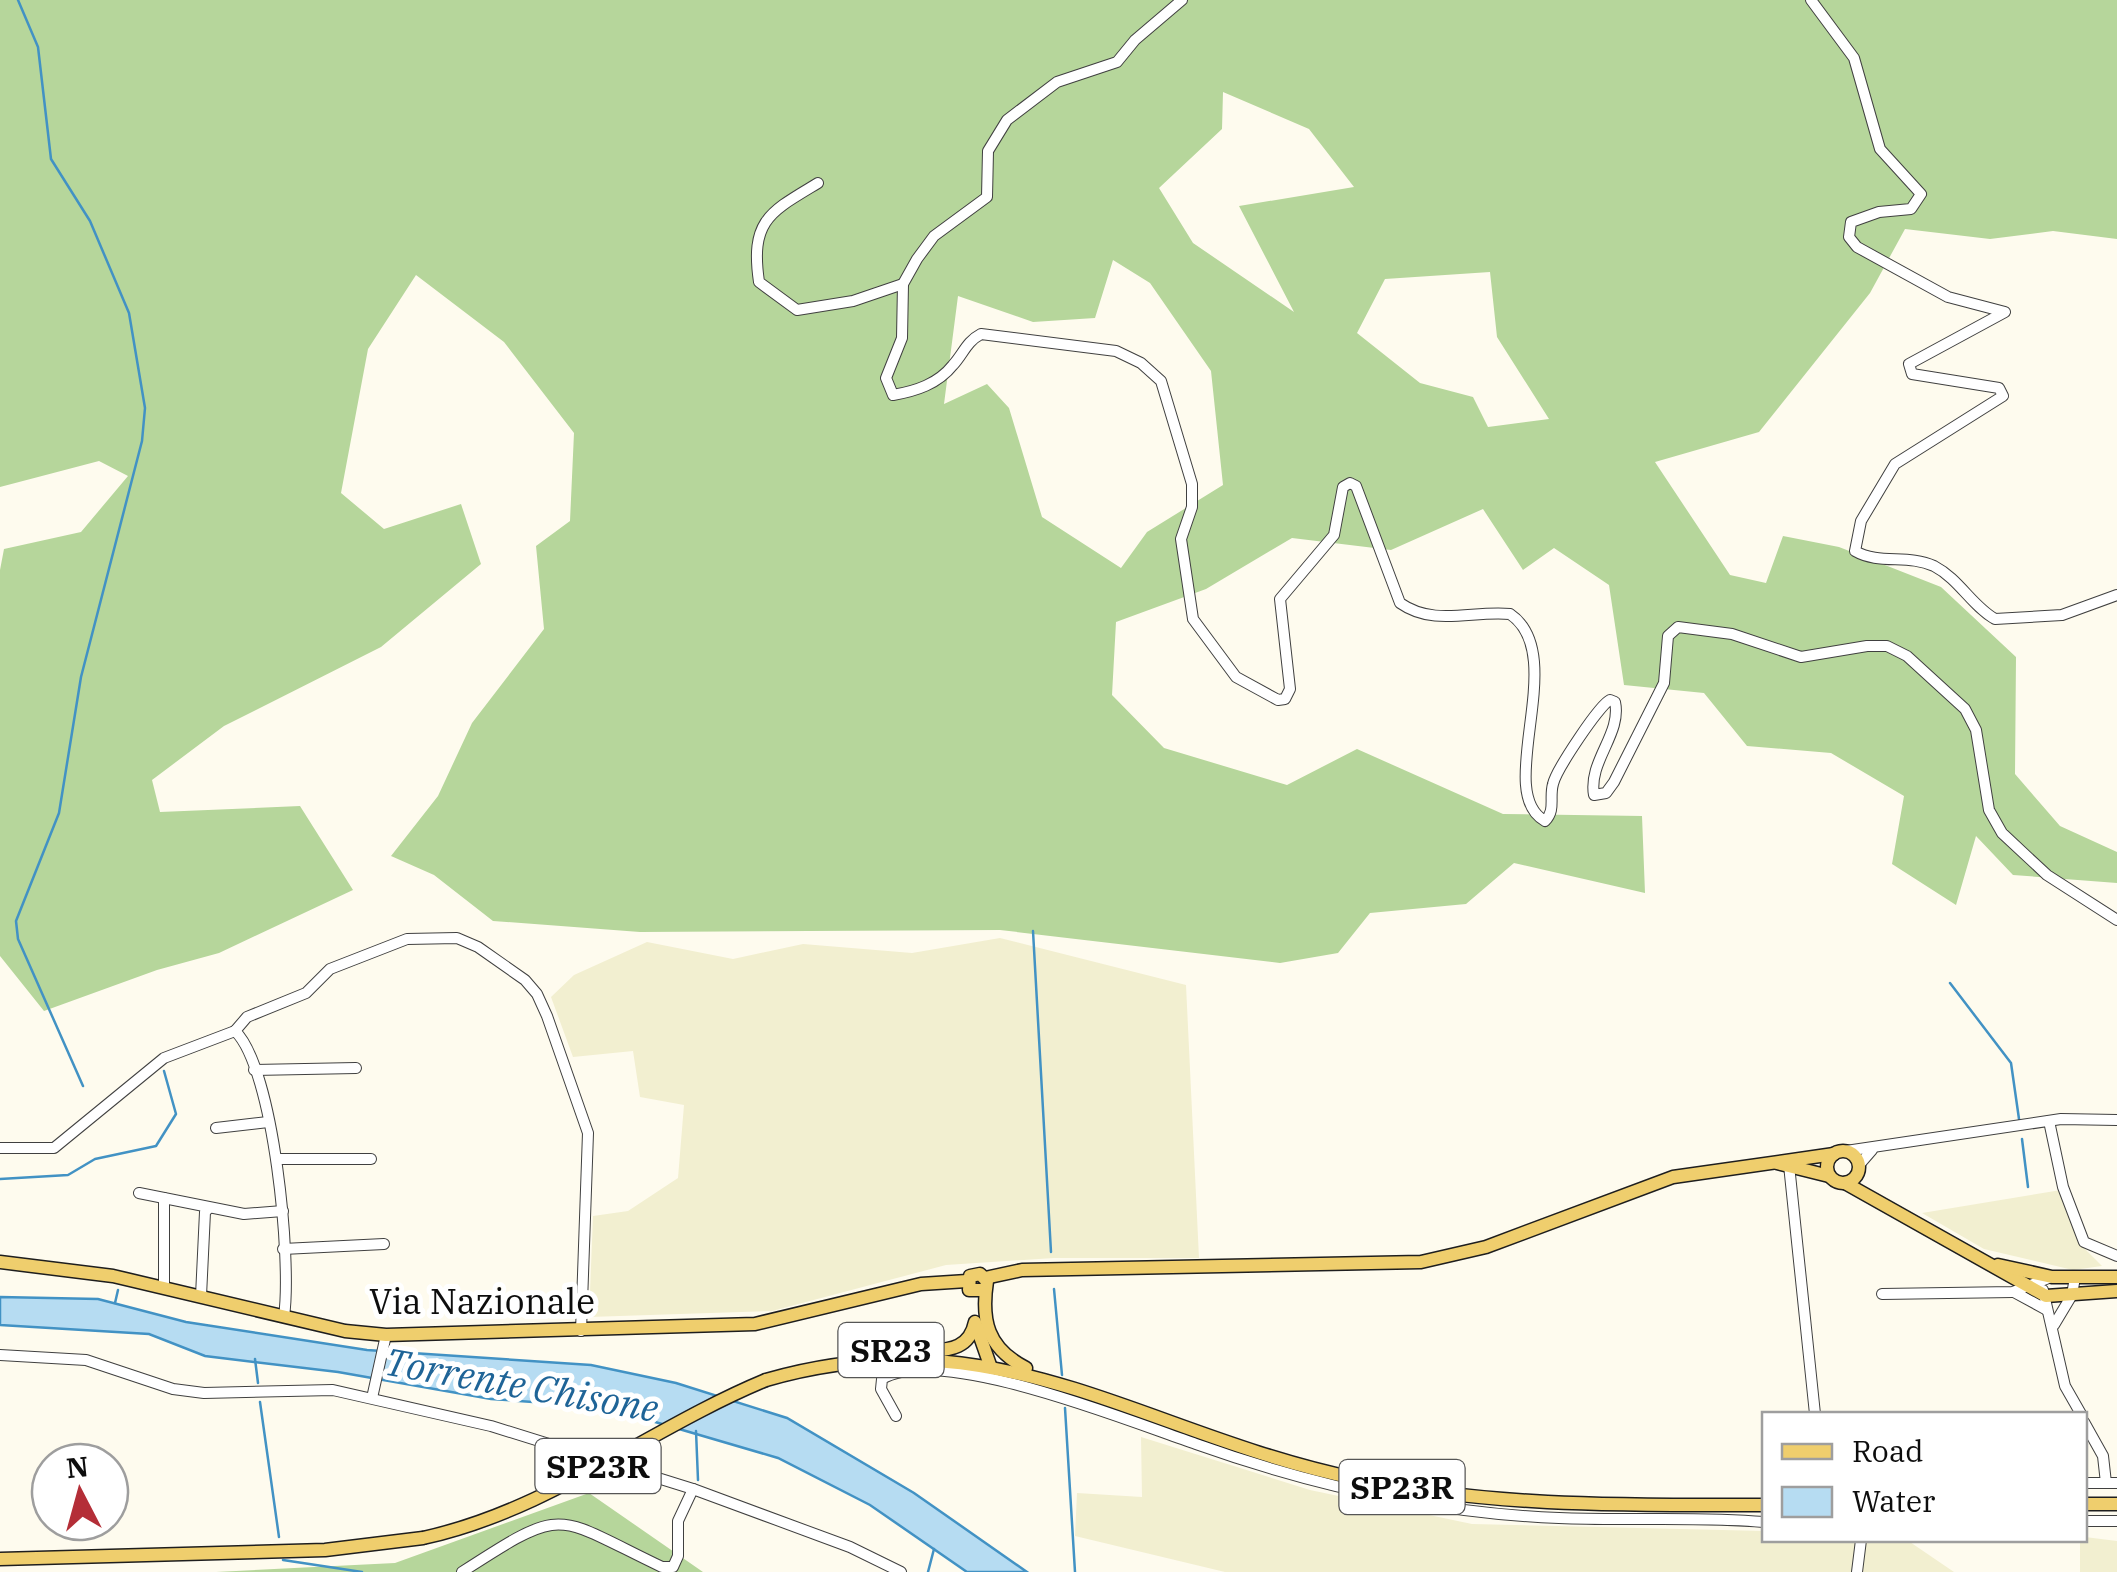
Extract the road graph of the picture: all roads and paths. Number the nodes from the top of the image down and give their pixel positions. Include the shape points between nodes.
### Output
1 (1182, 0) edge
2 (1811, 0) edge
3 (818, 184) dead end
4 (903, 284) junction
5 (2117, 594) edge
6 (2117, 920) edge
7 (236, 1031) junction
8 (356, 1068) dead end
9 (254, 1070) junction
10 (2117, 1120) edge
11 (2049, 1121) junction
12 (268, 1122) junction
13 (216, 1128) dead end
14 (1877, 1147) junction
15 (0, 1148) edge
16 (1840, 1152) junction
17 (278, 1159) junction
18 (370, 1159) dead end
19 (1770, 1162) junction
20 (1789, 1166) junction
21 (1859, 1168) junction
22 (1829, 1176) junction
23 (1844, 1183) junction
24 (139, 1193) dead end
25 (164, 1198) junction
26 (1878, 1201) junction
27 (209, 1208) junction
28 (283, 1211) junction
29 (384, 1244) dead end
30 (283, 1248) junction
31 (2117, 1256) edge
32 (1977, 1258) junction
33 (0, 1262) edge
34 (2052, 1277) junction
35 (2075, 1277) junction
36 (2117, 1277) edge
37 (977, 1285) junction
38 (164, 1286) junction
39 (2028, 1287) junction
40 (2117, 1291) edge
41 (2013, 1292) junction
42 (1882, 1294) dead end
43 (2041, 1294) junction
44 (2072, 1294) junction
45 (201, 1296) junction
46 (2048, 1310) junction
47 (284, 1316) junction
48 (975, 1322) junction
49 (2053, 1326) junction
50 (582, 1331) junction
51 (386, 1334) junction
52 (0, 1355) edge
53 (990, 1365) junction
54 (796, 1371) junction
55 (1055, 1382) junction
56 (372, 1398) junction
57 (1815, 1412) edge
58 (2080, 1412) edge
59 (896, 1416) dead end
60 (2087, 1427) edge
61 (2087, 1482) edge
62 (2112, 1483) edge
63 (693, 1489) junction
64 (2087, 1504) edge
65 (2117, 1504) edge
66 (1762, 1505) edge
67 (2087, 1521) edge
68 (1762, 1522) edge
69 (2117, 1522) edge
70 (1862, 1542) edge
71 (0, 1560) edge
72 (462, 1572) edge
73 (901, 1572) edge
74 (1857, 1572) edge

1 - 4 street via 1118,62 1057,82 1007,120 988,151 987,196 934,236
2 - 5 street via 1854,58 1880,149 1922,194 1912,209 1852,222 1848,237 1948,297 2005,312 1909,364 1912,374 1998,388 2004,396 1895,464 1861,521 1855,551 1936,567 1995,619 2062,615
3 - 4 street via 769,213 755,252 760,282 797,310 853,302
4 - 6 street via 902,338 886,378 893,395 942,376 981,334 1116,351 1160,380 1194,497 1181,539 1193,619 1236,677 1268,697 1285,699 1290,689 1280,599 1329,543 1342,488 1350,482 1400,603 1452,618 1510,614 1529,635 1536,662 1526,761 1540,819 1550,818 1557,773 1598,707 1610,700 1617,714 1592,789 1600,797 1606,793 1659,696 1666,641 1678,627 1732,634 1801,657 1888,646 1965,709 1976,730 1989,810 2002,833 2047,875
7 - 9 street
7 - 15 street via 164,1058 54,1148
7 - 50 street via 247,1017 306,994 342,963 430,935 478,946 524,980 547,1016 588,1133
8 - 9 street
9 - 12 street
10 - 11 street
11 - 14 street
11 - 31 street via 2063,1188 2084,1242
12 - 13 street
12 - 17 street
14 - 16 street
14 - 21 street
16 - 19 main road, Via Nazionale
16 - 21 main road
16 - 22 main road via 1828,1161
17 - 18 street
17 - 28 street
19 - 20 main road
19 - 37 main road, Via Nazionale via 1673,1177 1486,1247 1421,1262 1022,1270
20 - 22 main road
20 - 57 street
21 - 23 main road
21 - 26 main road
22 - 23 main road
23 - 26 main road
24 - 25 street
25 - 27 street
25 - 38 street
26 - 32 main road
27 - 28 street
27 - 45 street
28 - 30 street
29 - 30 street
30 - 47 street
32 - 34 main road
32 - 39 main road
33 - 38 main road, Via Nazionale / SR23
34 - 35 main road
34 - 39 street
34 - 43 street
35 - 36 main road
35 - 44 street
37 - 48 main road, SR23
37 - 50 main road, Via Nazionale / SR23 via 921,1284 755,1324
37 - 55 main road, SR23 via 994,1343
38 - 45 main road, Via Nazionale / SR23
39 - 41 street
39 - 43 main road
40 - 44 main road
41 - 42 street
41 - 46 street
43 - 44 main road
43 - 46 street
44 - 49 street
45 - 47 main road, Via Nazionale / SR23
46 - 49 street
47 - 51 main road, Via Nazionale / SR23
48 - 53 main road
48 - 54 main road, SR23 via 970,1337 952,1350 851,1353
49 - 58 street via 2066,1386
50 - 51 main road, Via Nazionale / SR23
51 - 56 street
52 - 56 street via 86,1360 204,1393 314,1389
53 - 54 main road, SP23R via 900,1357
53 - 55 main road, SP23R
54 - 71 main road, SP23R, bridge via 766,1380 543,1496 423,1538 326,1550
55 - 66 main road, SP23R via 1305,1466 1423,1491 1589,1505
56 - 63 street via 533,1436
59 - 68 street via 880,1389 882,1380 908,1370 948,1372 1084,1404 1246,1462 1376,1497 1559,1518
60 - 62 street
61 - 62 street
63 - 72 street via 678,1521 674,1567 558,1522 522,1532
63 - 73 street
64 - 65 main road
67 - 69 street
70 - 74 street

